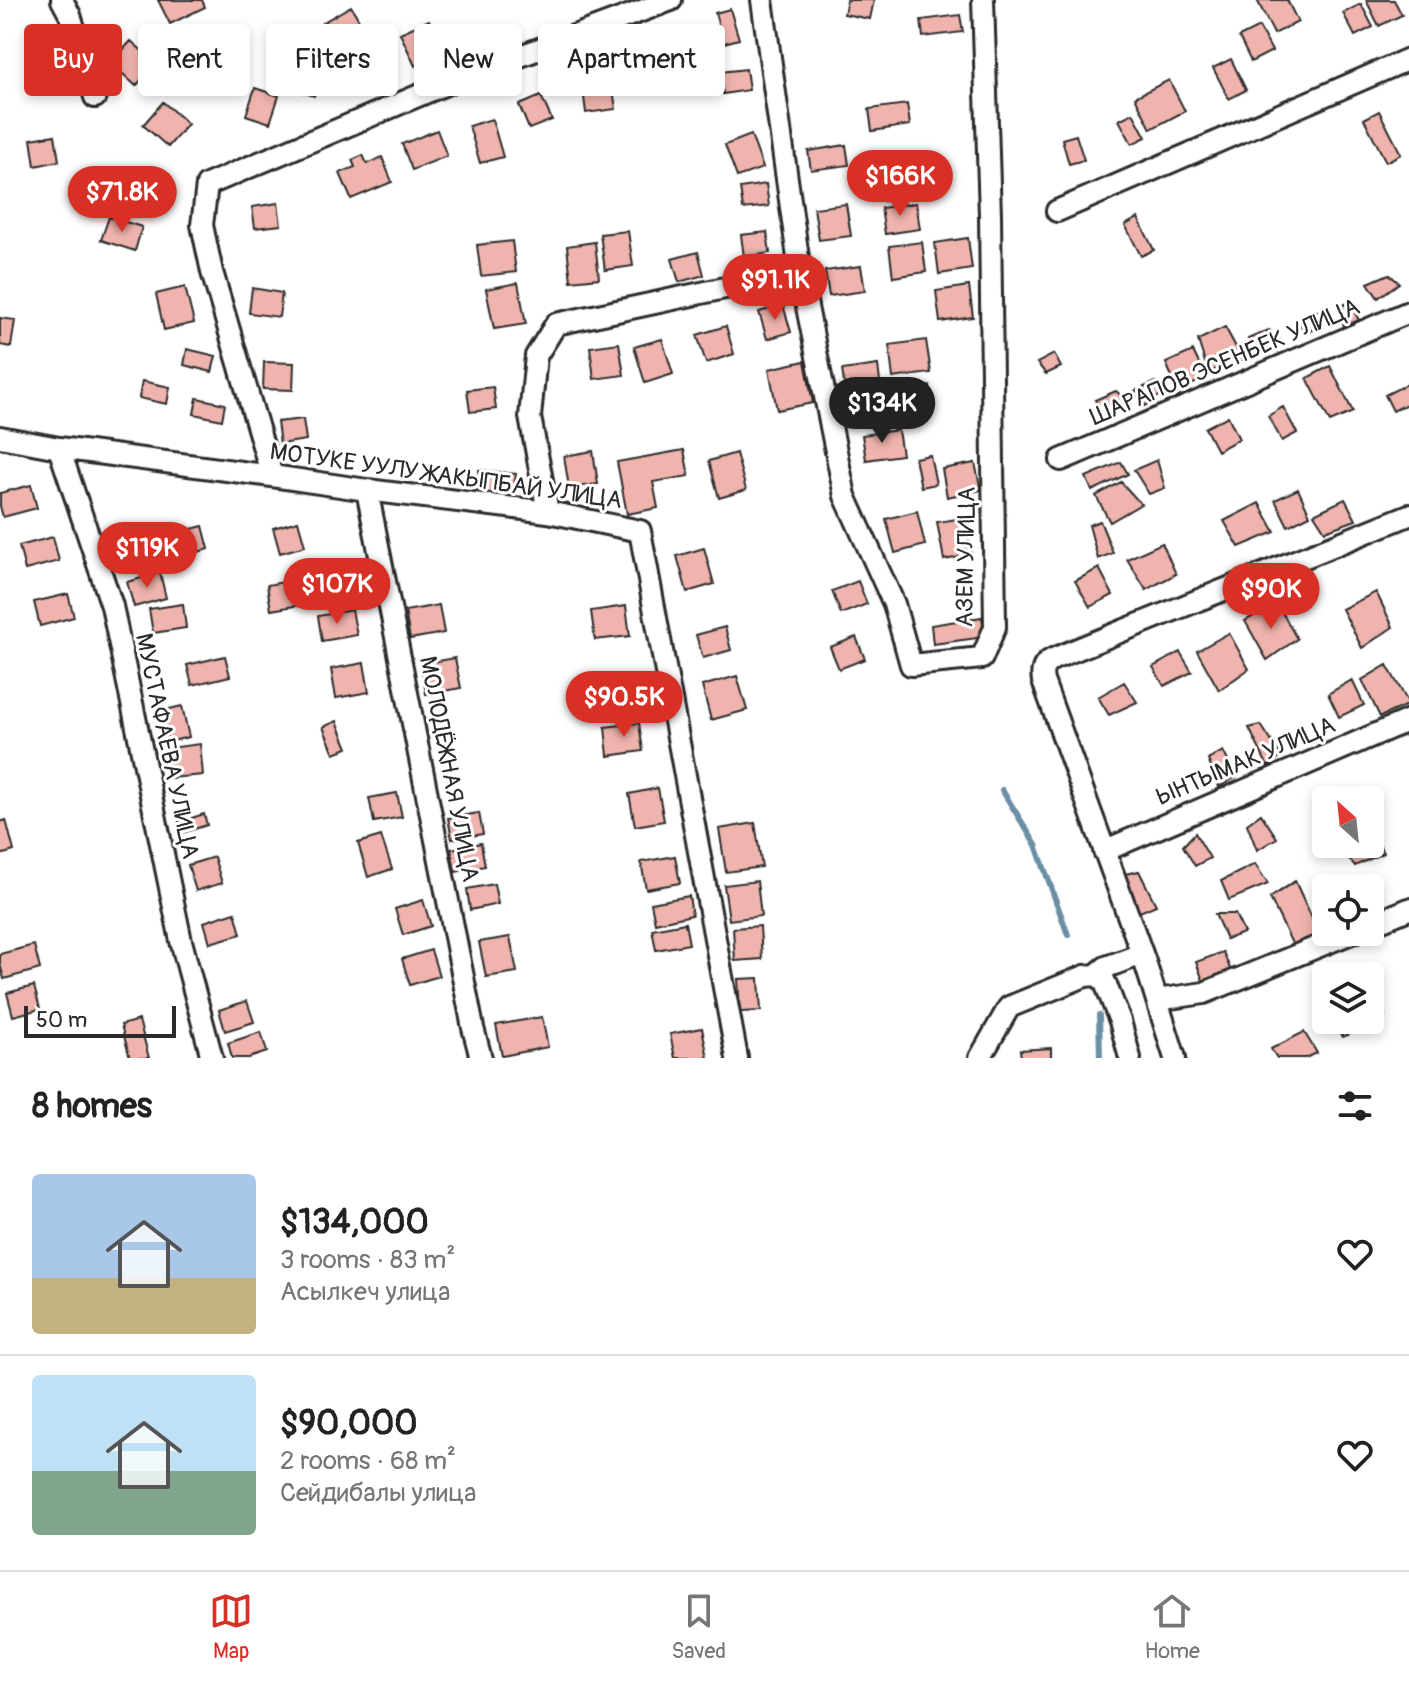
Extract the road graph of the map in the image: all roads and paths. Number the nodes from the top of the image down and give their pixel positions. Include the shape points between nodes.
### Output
1 (62, 0) edge
2 (671, 0) edge
3 (762, 0) edge
4 (983, 0) edge
5 (1409, 59) edge
6 (95, 97) dead end
7 (1057, 211) dead end
8 (800, 272) junction
9 (1409, 312) edge
10 (0, 437) edge
11 (59, 448) junction
12 (1061, 460) dead end
13 (272, 476) junction
14 (367, 490) junction
15 (548, 512) junction
16 (1409, 515) edge
17 (1409, 720) edge
18 (1104, 851) junction
19 (1409, 909) edge
20 (1384, 919) edge
21 (1320, 946) edge
22 (1142, 954) junction
23 (1096, 975) junction
24 (1157, 1000) junction
25 (212, 1058) edge
26 (481, 1058) edge
27 (737, 1058) edge
28 (980, 1058) edge
29 (1130, 1058) edge
30 (1175, 1058) edge

1 - 6 street
2 - 13 street via 453,81 207,185 202,225 212,272
3 - 8 street
4 - 8 street, АЗЕМ УЛИЦА via 995,627 982,658 911,665 894,604 845,496
5 - 7 street
8 - 15 street via 556,324 536,356 530,417
9 - 12 street, ШАРАПОВ ЭСЕНБЕК УЛИЦА
10 - 11 street, МОТУКЕ УУЛУ ЖАКЫПБАЙ УЛИЦА
11 - 13 street, МОТУКЕ УУЛУ ЖАКЫПБАЙ УЛИЦА
11 - 25 street, МУСТАФАЕВА УЛИЦА via 112,606 181,941
13 - 14 street, МОТУКЕ УУЛУ ЖАКЫПБАЙ УЛИЦА
14 - 15 street, МОТУКЕ УУЛУ ЖАКЫПБАЙ УЛИЦА
14 - 26 street, МОЛОДЁЖНАЯ УЛИЦА
15 - 27 street, МОТУКЕ УУЛУ ЖАКЫПБАЙ УЛИЦА via 640,531
16 - 18 street via 1047,662 1043,681
17 - 18 street, ЫНТЫМАК УЛИЦА
18 - 22 street
19 - 20 street
21 - 24 street via 1204,993
22 - 23 street
22 - 24 street
23 - 28 street via 1009,1007
23 - 29 street via 1104,980
24 - 30 street

